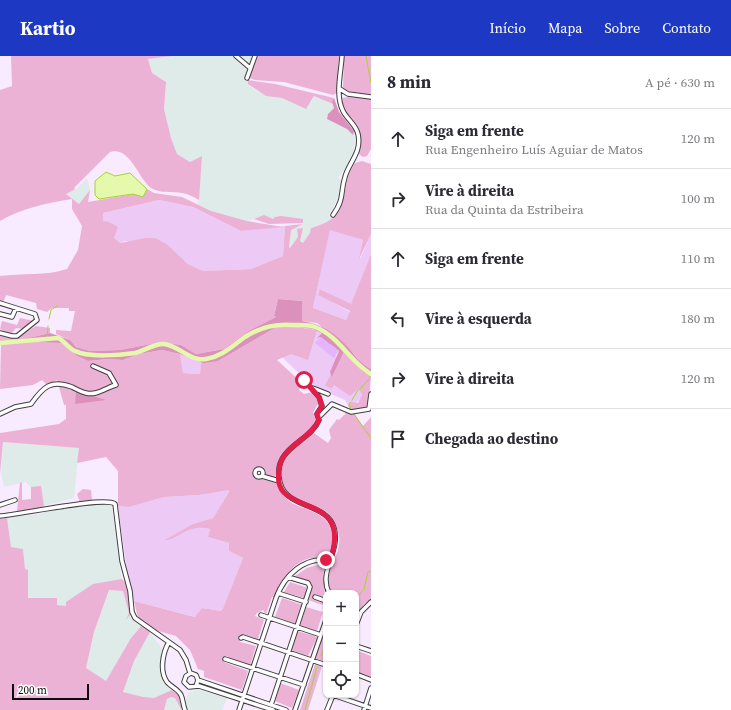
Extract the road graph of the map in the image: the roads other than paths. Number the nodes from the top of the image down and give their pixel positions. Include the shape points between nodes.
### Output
1 (236, 56) edge
2 (255, 56) edge
3 (342, 56) edge
4 (250, 68) junction
5 (247, 78) dead end
6 (340, 89) junction
7 (348, 94) junction
8 (339, 97) junction
9 (371, 97) edge
10 (333, 215) dead end
11 (0, 303) edge
12 (16, 308) junction
13 (0, 314) edge
14 (0, 333) edge
15 (93, 366) dead end
16 (304, 380) dead end
17 (313, 388) junction
18 (328, 394) dead end
19 (371, 394) edge
20 (0, 414) edge
21 (319, 417) junction
22 (262, 476) dead end
23 (279, 481) junction
24 (15, 500) dead end
25 (0, 505) edge
26 (0, 516) edge
27 (330, 561) junction
28 (288, 576) junction
29 (328, 590) edge
30 (278, 593) junction
31 (315, 597) dead end
32 (323, 599) edge
33 (306, 602) junction
34 (371, 602) edge
35 (261, 615) dead end
36 (359, 617) edge
37 (270, 618) junction
38 (324, 626) edge
39 (297, 627) junction
40 (321, 635) junction
41 (241, 638) dead end
42 (169, 642) junction
43 (261, 643) junction
44 (359, 647) edge
45 (371, 651) edge
46 (288, 652) junction
47 (225, 659) dead end
48 (314, 661) junction
49 (323, 663) edge
50 (253, 668) junction
51 (190, 673) junction
52 (359, 675) edge
53 (280, 677) junction
54 (198, 680) junction
55 (371, 680) edge
56 (304, 685) junction
57 (196, 686) junction
58 (371, 688) edge
59 (243, 698) junction
60 (332, 698) edge
61 (340, 698) edge
62 (271, 705) junction
63 (364, 708) edge
64 (371, 708) edge
65 (185, 710) edge
66 (239, 710) edge
67 (273, 710) edge
68 (286, 710) edge
69 (295, 710) edge
70 (327, 710) edge

1 - 4 street
2 - 4 street
3 - 6 street
4 - 5 street
6 - 7 street
6 - 8 street
7 - 8 street
7 - 9 street
8 - 10 street via 344,113 358,134 358,148 345,176 343,196
11 - 12 street
12 - 13 street via 12,317
12 - 14 street via 36,314 37,322 17,336
15 - 20 street via 109,373 116,385 92,394 59,382 40,392 31,404 15,406
16 - 17 street
17 - 18 street
17 - 21 street via 322,402 317,412
19 - 21 street via 370,408 351,412 332,404
21 - 23 street via 318,422 281,460
22 - 23 street
23 - 27 street via 284,492 292,500 319,511 330,520 336,536
24 - 25 street
26 - 42 street via 34,512 49,507 113,502 132,614
27 - 28 street via 307,563
27 - 29 street via 325,578
28 - 30 street
28 - 33 street via 310,584
30 - 33 street
30 - 37 street
31 - 32 street
33 - 39 street
34 - 36 street
35 - 37 street
37 - 39 street
37 - 43 street
38 - 40 street
39 - 40 street
39 - 46 street
40 - 48 street
41 - 43 street
42 - 51 street via 184,655
42 - 65 street via 164,658 164,676 180,693
43 - 46 street
43 - 50 street
44 - 45 street
46 - 48 street
46 - 53 street
47 - 50 street
48 - 49 street
48 - 56 street
50 - 53 street
50 - 59 street
51 - 54 street via 195,674
51 - 57 street via 185,677 184,683 189,688
52 - 55 street
53 - 56 street
53 - 62 street
54 - 57 street
54 - 59 street
56 - 69 street
57 - 59 street
58 - 63 street
59 - 62 street
59 - 66 street
59 - 67 street
60 - 70 street
61 - 63 street
62 - 68 street
63 - 64 street

